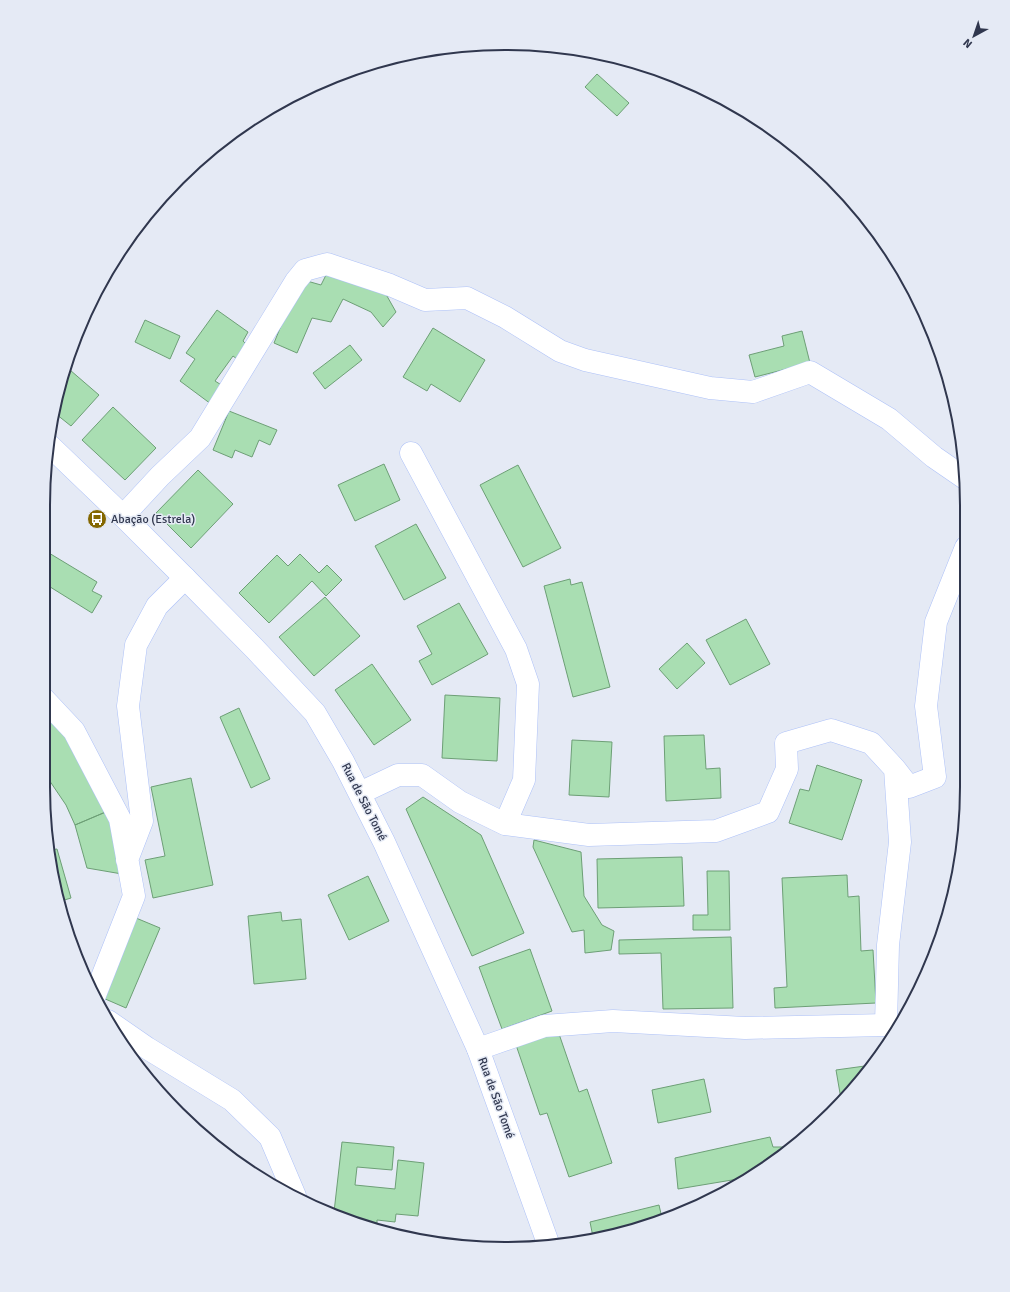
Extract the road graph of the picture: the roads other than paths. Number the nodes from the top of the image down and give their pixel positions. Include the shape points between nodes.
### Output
1 (54, 449) edge
2 (411, 453) dead end
3 (959, 474) edge
4 (123, 516) junction
5 (960, 562) edge
6 (185, 578) junction
7 (50, 705) edge
8 (896, 769) junction
9 (360, 793) junction
10 (505, 824) junction
11 (127, 860) junction
12 (97, 989) edge
13 (121, 1031) edge
14 (478, 1049) junction
15 (292, 1189) edge
16 (547, 1240) edge

1 - 4 street, Rua de São Tomé
2 - 10 street via 516,650 528,684 524,780
3 - 4 street via 889,419 810,372 753,392 710,388 585,360 560,351 505,317 467,298 425,300 390,285 327,264 304,270 200,438
4 - 6 street, Rua de São Tomé
5 - 8 street via 936,622 926,706 935,777 909,787
6 - 9 street, Rua de São Tomé via 315,713
6 - 11 street via 157,606 136,645 128,706 142,821
7 - 11 street via 74,731 120,819
8 - 10 street via 871,743 831,730 786,743 787,769 768,812 716,831 588,835
8 - 14 street via 900,842 888,945 886,1025 745,1028 613,1022 544,1026
9 - 10 street via 398,775 422,776 460,802
9 - 14 street, Rua de São Tomé
11 - 12 street via 134,896
13 - 15 street via 232,1100 270,1137
14 - 16 street, Rua de São Tomé

